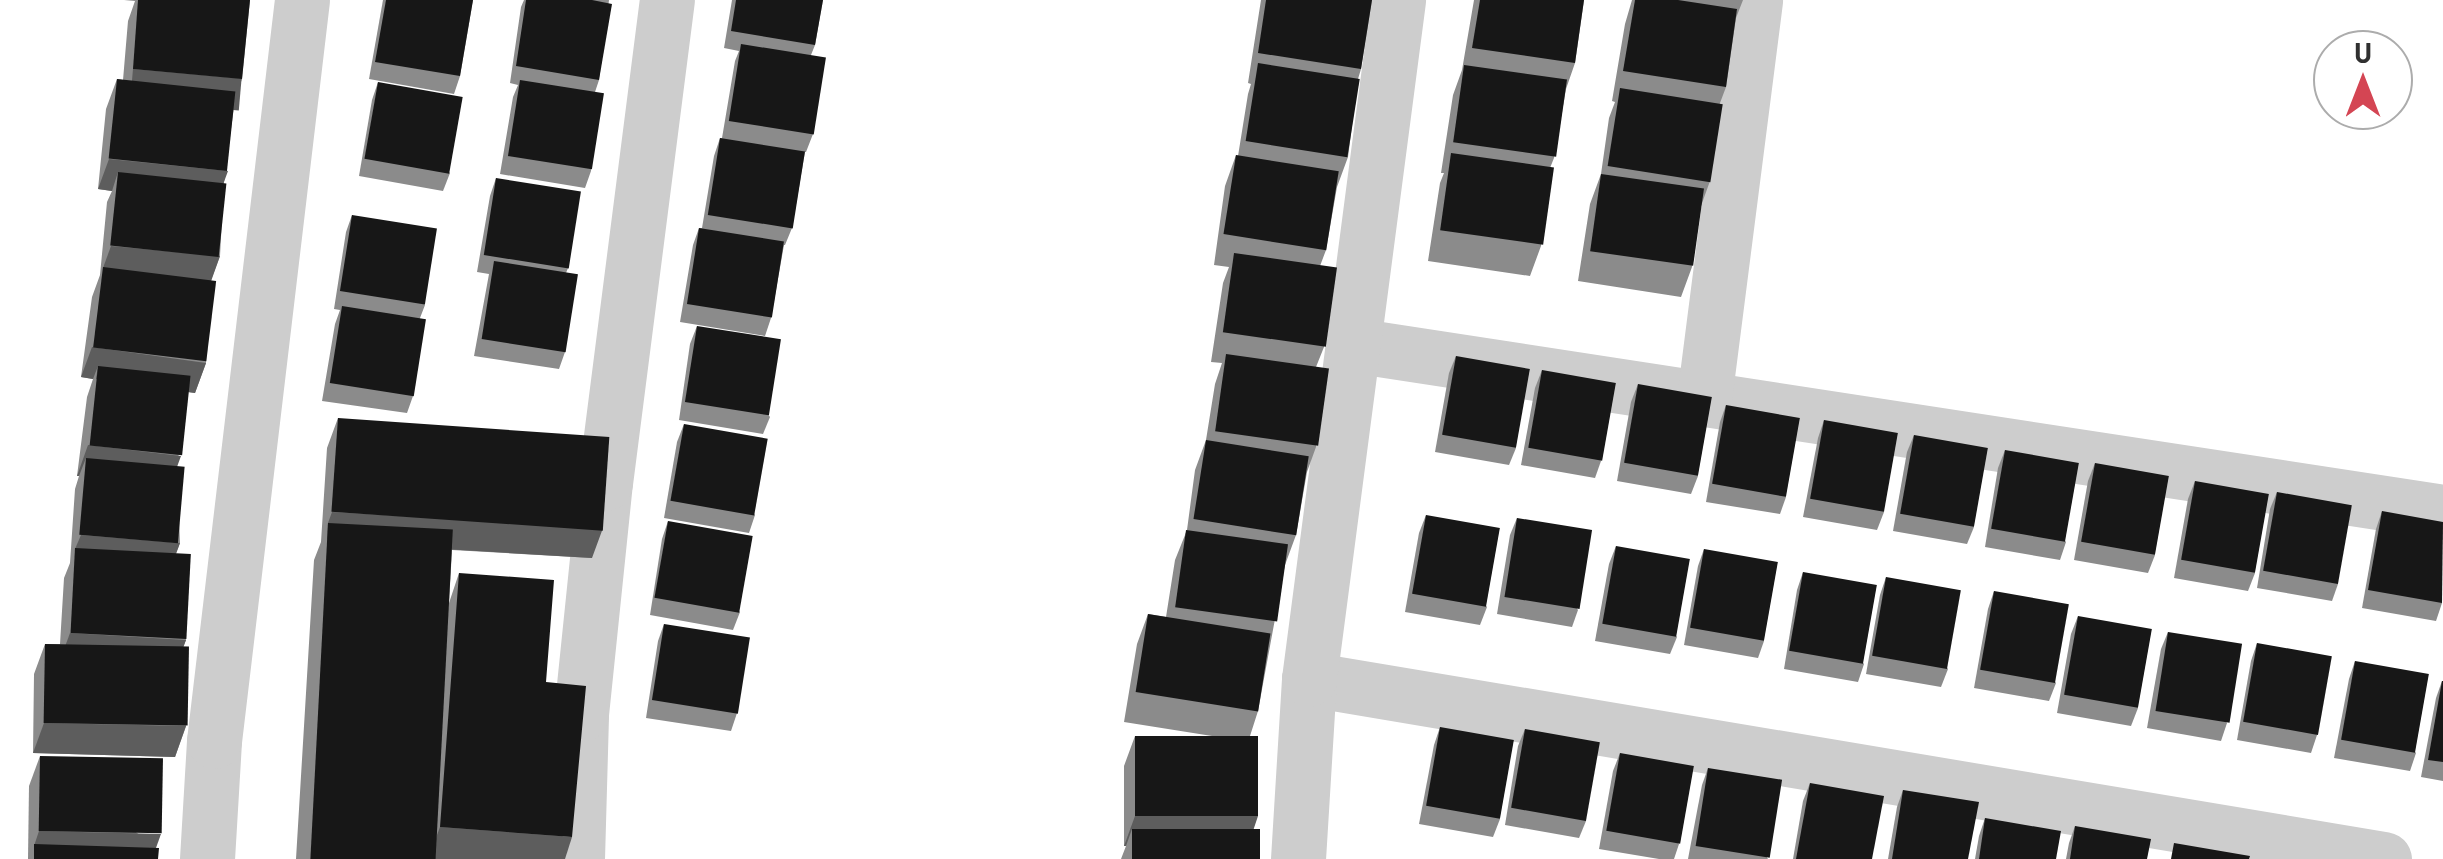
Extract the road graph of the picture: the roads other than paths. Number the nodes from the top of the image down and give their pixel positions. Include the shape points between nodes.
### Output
1 (302, 0) edge
2 (667, 0) edge
3 (1398, 0) edge
4 (1755, 0) edge
5 (1353, 345) junction
6 (1704, 399) junction
7 (2443, 512) edge
8 (1309, 679) junction
9 (208, 859) edge
10 (576, 859) edge
11 (1298, 859) edge
12 (2384, 859) edge

1 - 9 street via 214,741
2 - 10 street via 604,484 581,714
3 - 5 street
4 - 6 street
5 - 6 street
5 - 8 street
6 - 7 street
8 - 11 street
8 - 12 street

